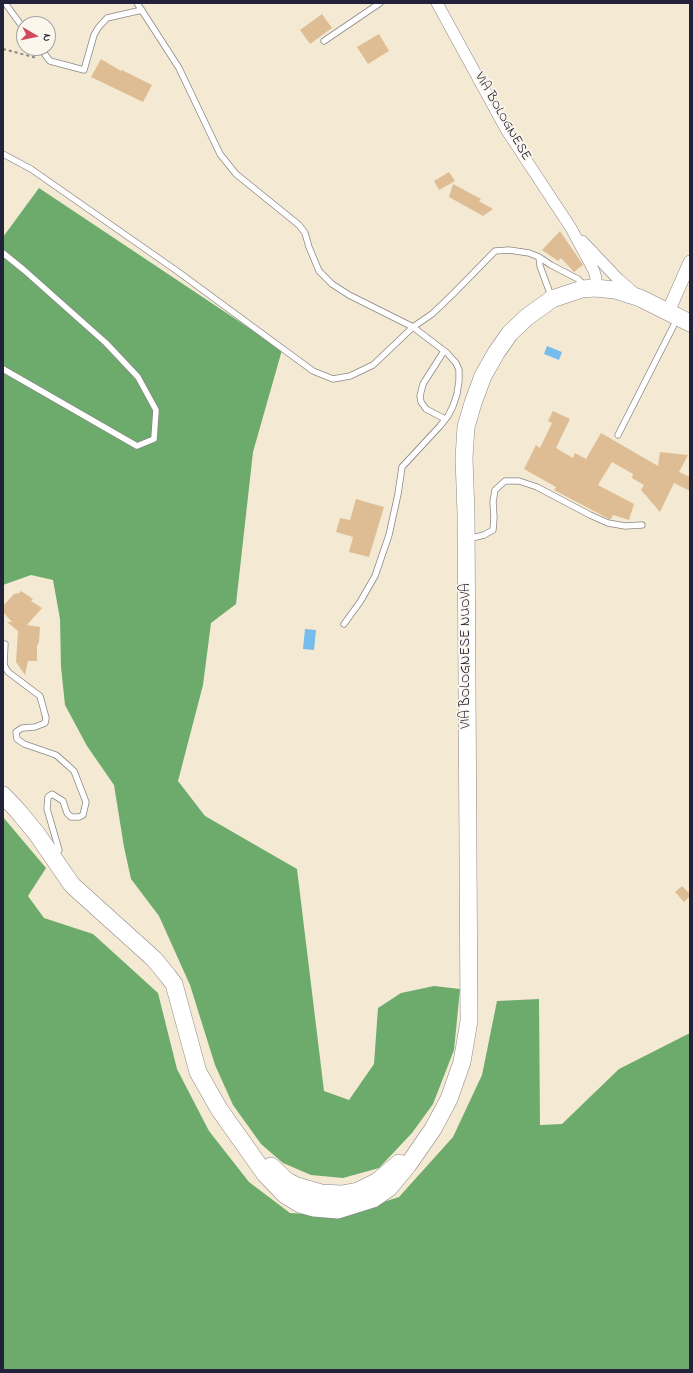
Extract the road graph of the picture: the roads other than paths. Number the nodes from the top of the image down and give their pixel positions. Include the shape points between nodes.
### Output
1 (5, 3) edge
2 (137, 3) edge
3 (380, 3) edge
4 (437, 3) edge
5 (142, 10) junction
6 (16, 19) edge
7 (324, 41) dead end
8 (46, 56) edge
9 (3, 154) edge
10 (571, 228) junction
11 (3, 253) edge
12 (539, 257) junction
13 (690, 262) edge
14 (610, 271) junction
15 (593, 285) junction
16 (640, 298) junction
17 (552, 299) junction
18 (679, 318) edge
19 (413, 327) junction
20 (444, 351) junction
21 (3, 369) edge
22 (445, 419) junction
23 (618, 435) dead end
24 (642, 525) dead end
25 (466, 539) junction
26 (344, 624) dead end
27 (5, 644) dead end
28 (3, 795) edge
29 (54, 858) junction

1 - 6 lane
2 - 5 lane
3 - 7 lane
4 - 10 street, VIA BOLOGNESE via 507,131
5 - 8 lane via 108,18 98,28 84,70 50,61
5 - 19 lane via 179,68 220,154 230,167 305,233 319,271 332,284
9 - 19 lane via 31,169 177,271 313,371 333,379 350,376 374,365
10 - 14 street, VIA BOLOGNESE
10 - 15 street, VIA BOLOGNESE via 591,265
11 - 21 lane via 106,343 138,377 156,410 154,439 137,446
12 - 15 lane
12 - 17 lane
12 - 19 lane via 509,250 495,252 432,314
13 - 18 street
14 - 15 street
14 - 16 street, VIA BOLOGNESE
15 - 16 main road, VIA BOLOGNESE NUOVA
15 - 17 main road, VIA BOLOGNESE NUOVA
16 - 18 main road, VIA BOLOGNESE
17 - 25 main road, VIA BOLOGNESE NUOVA via 510,333 483,376 473,403 466,427 464,458
18 - 23 lane
19 - 20 lane
20 - 22 lane via 459,370 457,394
20 - 22 lane via 423,384 420,396 426,409
22 - 26 lane via 402,467 389,535 375,576
24 - 25 lane via 608,523 537,488 519,482 505,481 495,490 493,530
25 - 29 main road, VIA BOLOGNESE NUOVA via 469,1021 459,1070 449,1099 433,1129 378,1181 342,1194 321,1193 297,1186 276,1172 232,1126 198,1072 174,984 154,960 72,885
27 - 29 lane via 4,665 8,672 40,696 46,718 45,723 22,728 16,732 17,739 56,755 74,771 86,802 83,816 71,817 63,801 52,794 48,797 47,809 59,850
28 - 29 main road, VIA BOLOGNESE NUOVA

